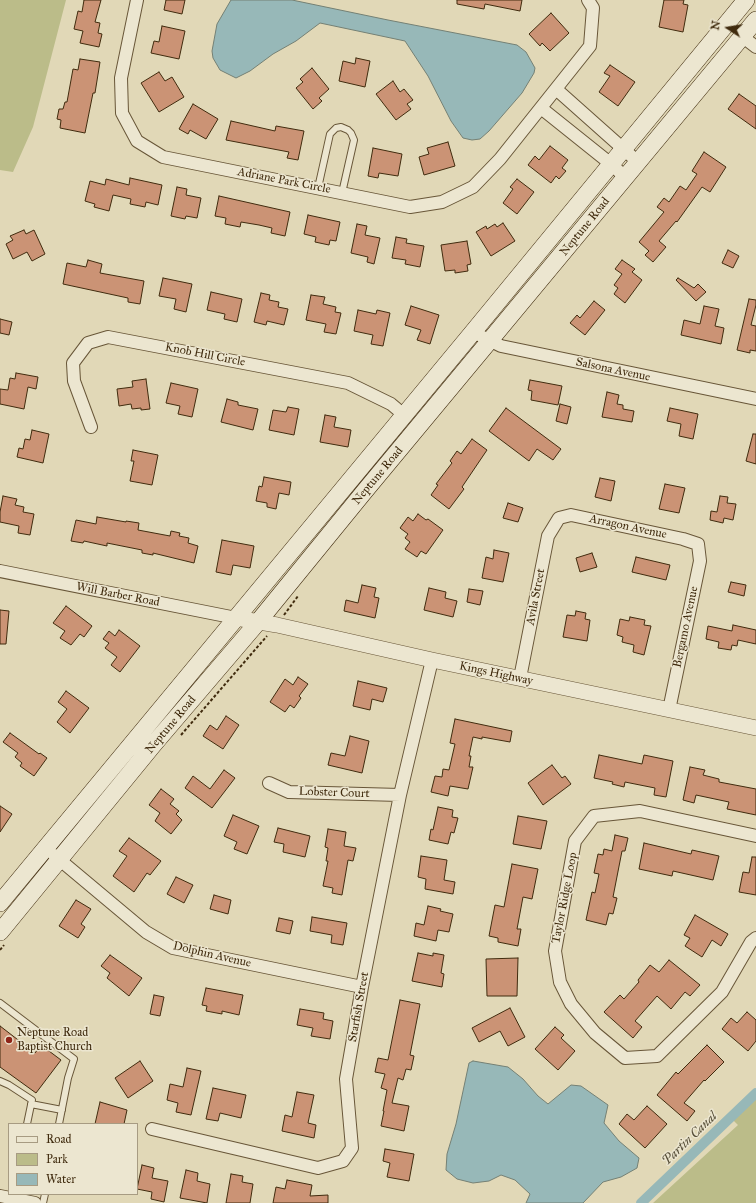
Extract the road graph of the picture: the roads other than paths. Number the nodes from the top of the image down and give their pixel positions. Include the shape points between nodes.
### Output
1 (137, 0) edge
2 (588, 0) edge
3 (746, 0) edge
4 (756, 20) edge
5 (750, 42) edge
6 (556, 89) junction
7 (541, 108) junction
8 (624, 149) junction
9 (638, 162) junction
10 (611, 164) junction
11 (625, 177) junction
12 (318, 188) junction
13 (342, 193) junction
14 (473, 332) junction
15 (490, 341) junction
16 (756, 399) edge
17 (404, 415) junction
18 (91, 427) dead end
19 (559, 518) joint
20 (698, 544) joint
21 (0, 571) edge
22 (236, 618) junction
23 (258, 622) junction
24 (432, 660) junction
25 (520, 678) junction
26 (669, 710) junction
27 (756, 728) edge
28 (269, 783) dead end
29 (400, 795) junction
30 (756, 836) edge
31 (45, 848) junction
32 (60, 860) junction
33 (0, 903) edge
34 (0, 932) edge
35 (756, 938) edge
36 (362, 987) junction
37 (0, 1003) edge
38 (0, 1081) edge
39 (31, 1104) junction
40 (62, 1110) junction
41 (28, 1123) edge
42 (59, 1123) edge
43 (152, 1129) dead end
44 (0, 1196) edge
45 (14, 1196) edge
46 (35, 1203) edge

1 - 12 street, Adriane Park Circle via 121,78 122,113 137,141 162,157
2 - 6 street, Adriane Park Circle via 593,8 590,46
3 - 8 main road, Neptune Road
4 - 5 main road, Neptune Road
5 - 9 main road, Neptune Road
6 - 7 street, Adriane Park Circle
6 - 8 street
7 - 10 street
7 - 13 street, Adriane Park Circle via 500,160 473,187 442,202 410,208
8 - 9 street
8 - 10 main road, Neptune Road
9 - 11 main road, Neptune Road
10 - 11 street
10 - 14 main road, Neptune Road
11 - 15 main road, Neptune Road
12 - 13 street, Adriane Park Circle
12 - 13 lane via 330,134 341,127 348,130 354,140
14 - 15 street, Salsona Avenue
14 - 17 main road, Neptune Road
15 - 16 street, Salsona Avenue via 501,346
15 - 23 main road, Neptune Road
17 - 18 street, Knob Hill Circle via 392,404 348,383 108,337 88,343 73,363 74,380
17 - 22 main road, Neptune Road
19 - 20 street, Arragon Avenue via 571,515
19 - 25 street, Avila Street via 548,536
20 - 26 street, Bergamo Avenue via 700,561
21 - 22 street, Will Barber Road
22 - 23 street, Kings Highway
22 - 31 main road, Neptune Road
23 - 24 street, Kings Highway
23 - 32 main road, Neptune Road
24 - 25 street, Kings Highway
24 - 29 street, Starfish Street
25 - 26 street, Kings Highway
26 - 27 street, Kings Highway
28 - 29 street, Lobster Court via 289,792
29 - 36 street, Starfish Street
30 - 35 street, Taylor Ridge Loop via 640,811 594,816 575,841 555,950 560,982 571,1004 595,1033 625,1058 657,1056 722,992 751,942
31 - 32 street, Dolphin Avenue
31 - 33 main road, Neptune Road
32 - 34 main road, Neptune Road
32 - 36 street, Dolphin Avenue via 146,932 173,948
36 - 43 street, Starfish Street via 346,1079 352,1148 343,1161 318,1168
37 - 40 lane via 74,1059
38 - 39 lane via 32,1100
39 - 40 lane
39 - 41 lane
40 - 42 lane
44 - 45 street
45 - 46 street

